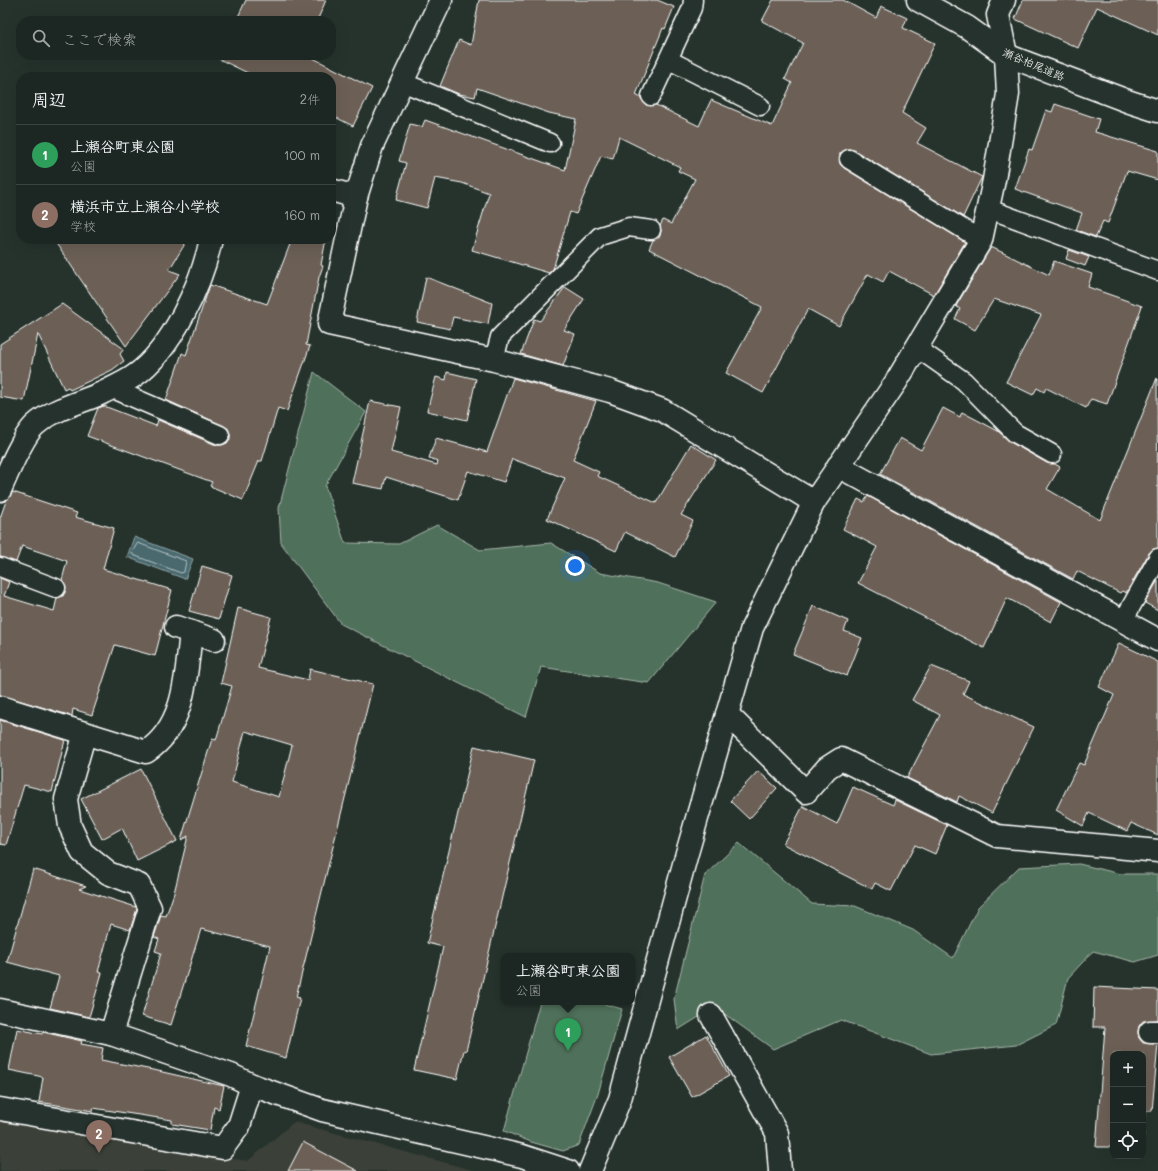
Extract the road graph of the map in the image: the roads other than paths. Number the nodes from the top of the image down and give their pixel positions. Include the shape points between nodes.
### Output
1 (441, 0) edge
2 (693, 0) edge
3 (918, 0) edge
4 (1004, 0) edge
5 (1006, 55) junction
6 (669, 60) junction
7 (402, 82) junction
8 (651, 96) dead end
9 (760, 106) dead end
10 (1158, 111) edge
11 (550, 143) dead end
12 (849, 159) dead end
13 (336, 191) edge
14 (356, 197) junction
15 (989, 209) junction
16 (651, 230) dead end
17 (981, 240) junction
18 (209, 244) edge
19 (1158, 271) edge
20 (917, 348) junction
21 (494, 360) junction
22 (110, 388) junction
23 (220, 436) dead end
24 (1052, 454) dead end
25 (838, 466) junction
26 (0, 490) edge
27 (814, 502) junction
28 (1158, 558) edge
29 (0, 567) edge
30 (56, 588) dead end
31 (1123, 621) junction
32 (214, 640) dead end
33 (1158, 640) edge
34 (0, 707) edge
35 (727, 714) junction
36 (85, 733) junction
37 (1158, 851) edge
38 (0, 1010) edge
39 (711, 1015) dead end
40 (111, 1034) junction
41 (252, 1085) junction
42 (0, 1109) edge
43 (568, 1171) edge
44 (590, 1171) edge
45 (780, 1171) edge

1 - 7 street
2 - 6 lane via 692,8
3 - 5 street, 瀬谷柏尾道路 via 967,27
4 - 5 street via 998,15
5 - 10 street, 瀬谷柏尾道路
5 - 15 street via 1008,94
6 - 8 lane
6 - 9 lane
7 - 11 lane
7 - 14 street via 372,146
12 - 17 lane
13 - 14 street
14 - 21 street via 329,324
15 - 17 street
15 - 19 lane
16 - 21 lane via 629,227 600,236 500,337
17 - 20 street
18 - 22 street via 187,308 161,350 134,376
20 - 24 lane via 964,381 1015,433
20 - 25 street
21 - 27 street via 610,391 662,410
22 - 23 lane
22 - 26 street via 54,413 33,427
25 - 27 street
25 - 31 street
27 - 35 street via 752,628
28 - 31 lane
29 - 30 lane
31 - 33 street
32 - 36 street via 183,630 185,688 177,716 156,746 146,752
34 - 36 street
35 - 37 street via 806,792 827,768 841,759 997,836
35 - 44 street via 620,1099
36 - 40 street via 66,799 70,826 82,852 108,873 139,885 150,908
38 - 40 street
39 - 45 street via 777,1133
40 - 41 street via 231,1075
41 - 42 street via 239,1126 223,1148
41 - 43 street via 322,1110 522,1156

